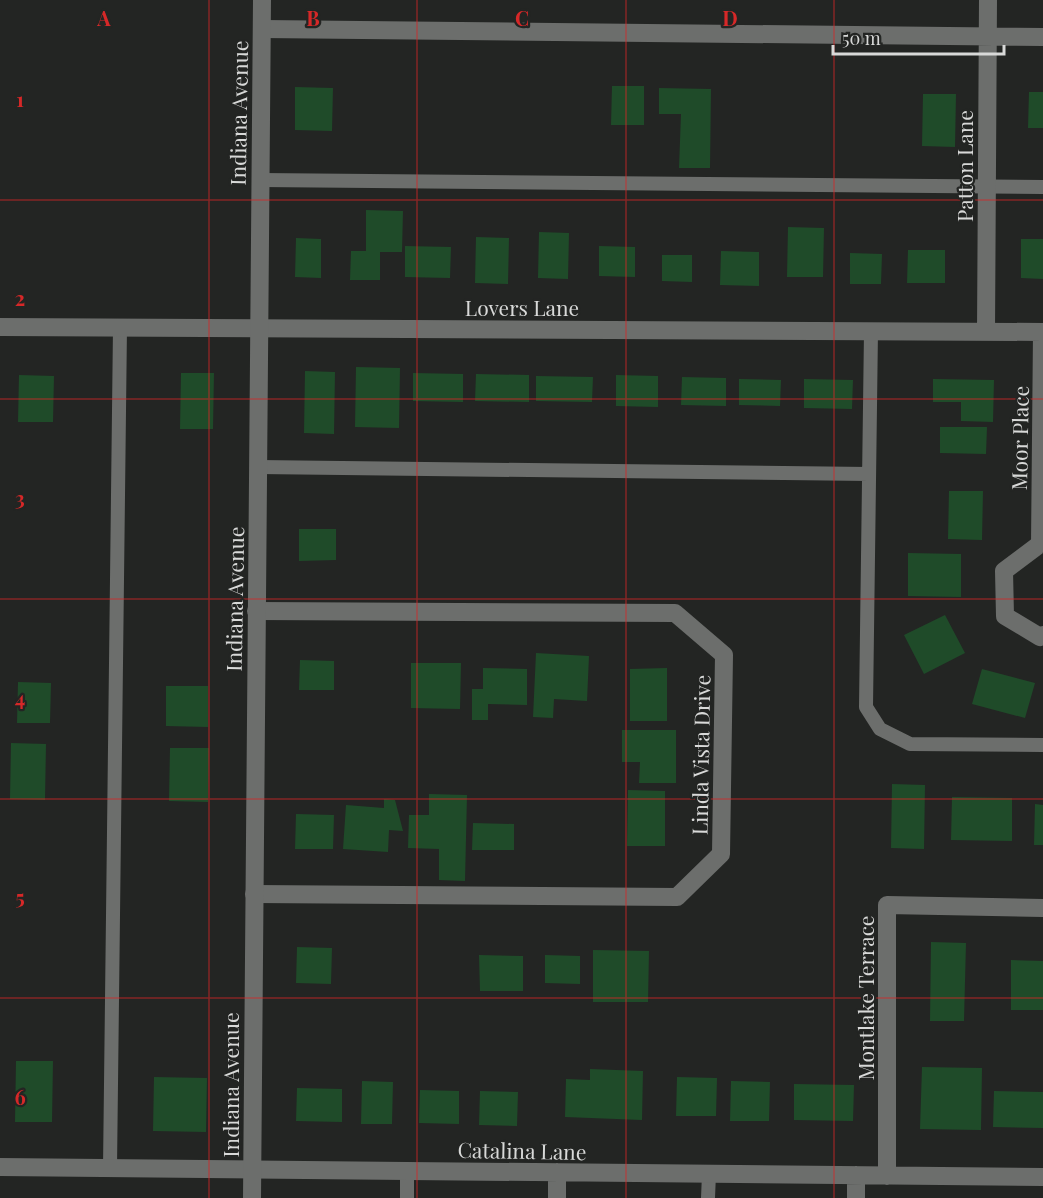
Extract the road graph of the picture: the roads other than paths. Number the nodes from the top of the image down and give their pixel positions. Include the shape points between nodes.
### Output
1 (262, 0) edge
2 (988, 0) edge
3 (262, 29) junction
4 (988, 37) junction
5 (1043, 37) edge
6 (260, 180) junction
7 (987, 187) junction
8 (1043, 187) edge
9 (0, 327) edge
10 (120, 327) junction
11 (259, 328) junction
12 (871, 331) junction
13 (986, 332) junction
14 (1043, 332) edge
15 (258, 466) junction
16 (869, 474) junction
17 (1041, 545) edge
18 (256, 611) junction
19 (1043, 635) edge
20 (1043, 745) edge
21 (254, 894) junction
22 (1043, 908) edge
23 (0, 1167) edge
24 (110, 1168) junction
25 (252, 1169) junction
26 (407, 1171) junction
27 (557, 1172) junction
28 (709, 1174) junction
29 (856, 1175) junction
30 (887, 1176) junction
31 (1043, 1177) edge
32 (252, 1198) edge
33 (407, 1198) edge
34 (557, 1198) edge
35 (708, 1198) edge
36 (856, 1198) edge

1 - 3 street, Indiana Avenue
2 - 4 street, Patton Lane
3 - 4 street
3 - 6 street, Indiana Avenue
4 - 5 street
4 - 7 street, Patton Lane
6 - 7 lane
6 - 11 street, Indiana Avenue
7 - 8 lane
7 - 13 street, Patton Lane
9 - 10 street, Lovers Lane
10 - 11 street, Lovers Lane
10 - 24 lane
11 - 12 street, Lovers Lane
11 - 15 street, Indiana Avenue
12 - 13 street, Lovers Lane
12 - 16 lane
13 - 14 street, Lovers Lane
14 - 17 street, Moor Place
15 - 16 lane
15 - 18 street, Indiana Avenue
16 - 20 lane via 866,706 880,729 910,744
17 - 19 street, Moor Place via 1004,571 1005,616 1040,637
18 - 21 street, Indiana Avenue
18 - 21 street, Linda Vista Drive via 675,613 724,655 721,854 677,897
21 - 25 street, Indiana Avenue
22 - 30 street, Montlake Terrace via 887,905
23 - 24 street, Catalina Lane
24 - 25 street, Catalina Lane
25 - 26 street, Catalina Lane
25 - 32 street, Indiana Avenue
26 - 27 street, Catalina Lane
26 - 33 lane
27 - 28 street, Catalina Lane
27 - 34 street
28 - 29 street, Catalina Lane
28 - 35 lane
29 - 30 street, Catalina Lane
29 - 36 street
30 - 31 street, Catalina Lane

